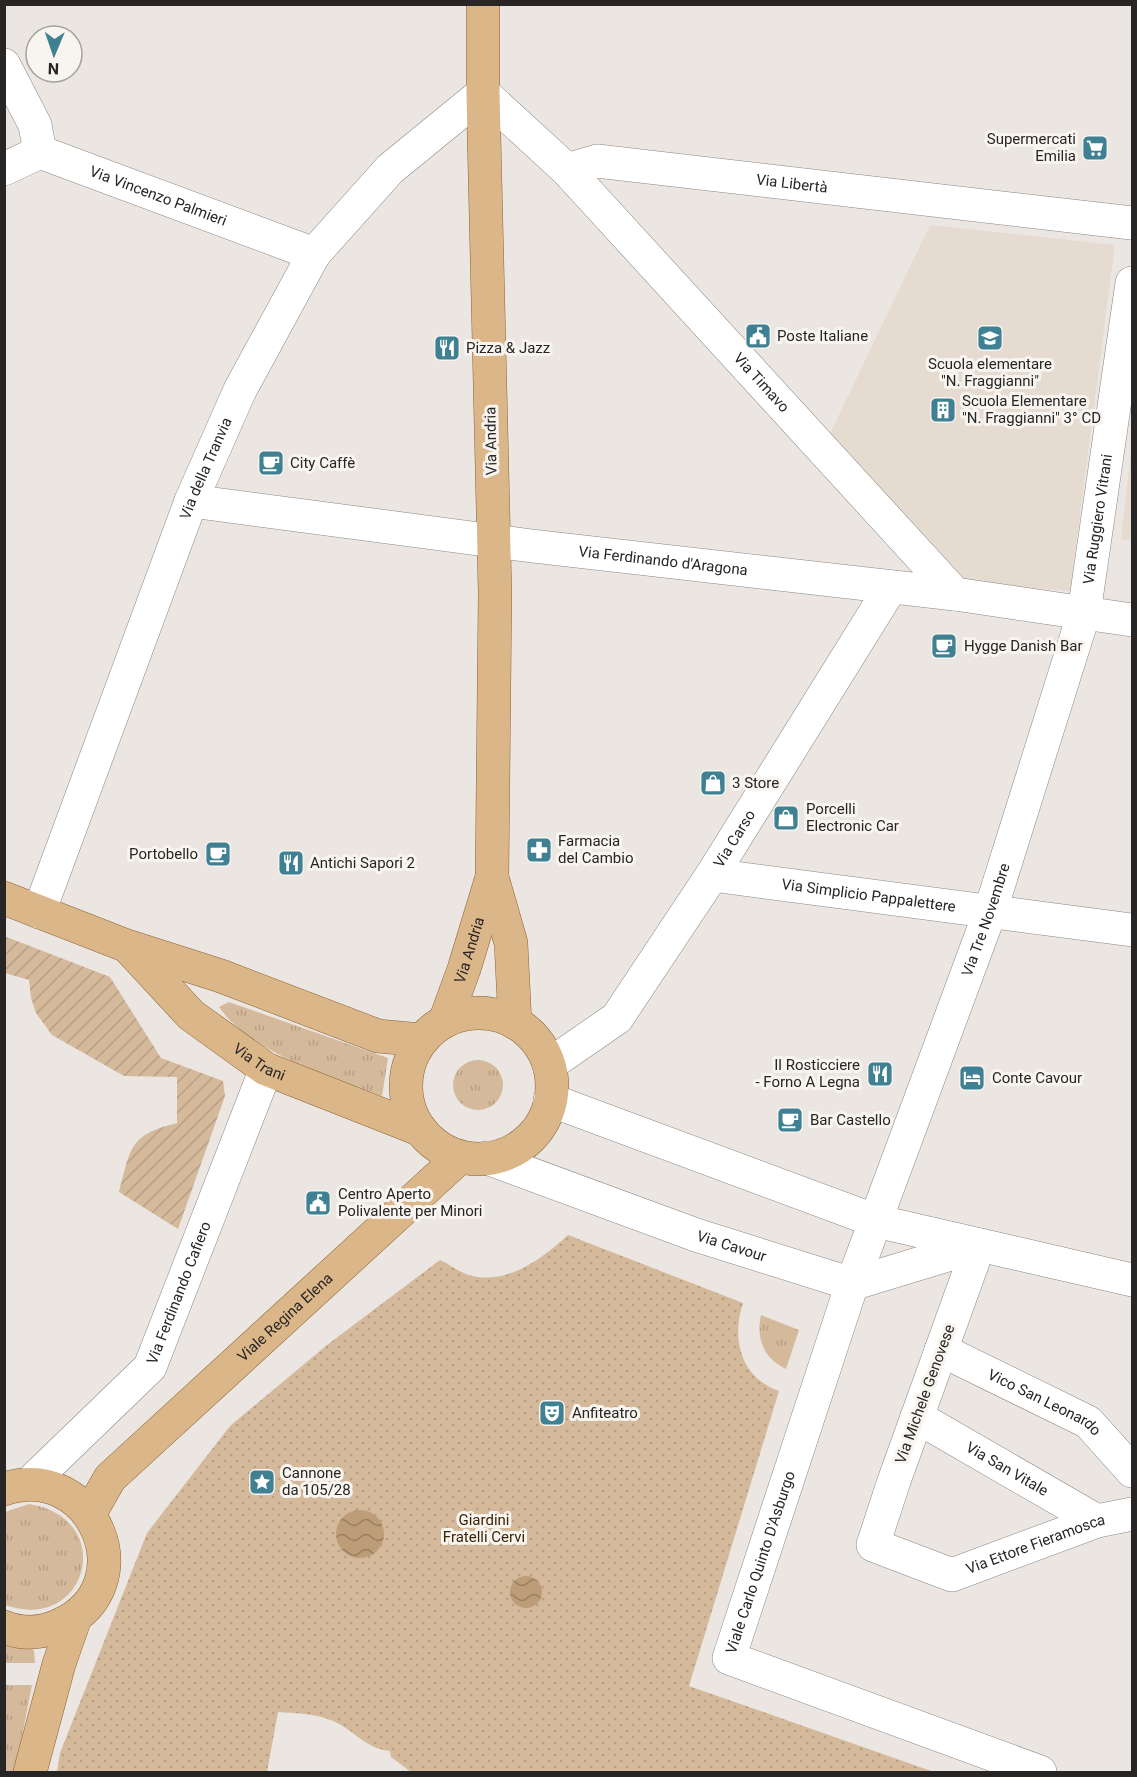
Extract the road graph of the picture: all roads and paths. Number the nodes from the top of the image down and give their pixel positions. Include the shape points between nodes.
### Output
1 (483, 4) edge
2 (4, 65) edge
3 (483, 93) junction
4 (40, 152) junction
5 (4, 169) edge
6 (567, 170) junction
7 (1132, 223) edge
8 (314, 254) junction
9 (1132, 283) edge
10 (192, 501) junction
11 (493, 541) junction
12 (891, 587) junction
13 (955, 594) junction
14 (1084, 613) junction
15 (1132, 620) edge
16 (712, 875) junction
17 (492, 877) junction
18 (4, 898) edge
19 (39, 912) junction
20 (990, 912) junction
21 (1132, 930) edge
22 (127, 946) junction
23 (515, 1023) junction
24 (433, 1031) junction
25 (549, 1065) junction
26 (266, 1069) junction
27 (550, 1100) junction
28 (421, 1130) junction
29 (473, 1157) junction
30 (876, 1221) junction
31 (979, 1245) junction
32 (1132, 1280) edge
33 (852, 1284) junction
34 (941, 1350) junction
35 (917, 1417) junction
36 (1132, 1471) edge
37 (36, 1477) dead end
38 (4, 1489) edge
39 (80, 1504) junction
40 (1132, 1514) edge
41 (1097, 1521) junction
42 (873, 1545) joint
43 (62, 1624) junction
44 (4, 1627) edge
45 (30, 1773) edge
46 (1040, 1773) edge

1 - 3 main road, Via Andria
2 - 4 street via 35,125
3 - 6 street
3 - 8 street, Via della Tranvia via 390,169
3 - 11 main road, Via Andria
4 - 5 street
4 - 8 street, Via Vincenzo Palmieri
6 - 7 street, Via Libertà via 597,161
6 - 13 street, Via Timavo
8 - 10 street, Via della Tranvia via 240,390
9 - 14 street, Via Ruggiero Vitrani
10 - 11 street, Via Ferdinando d'Aragona
10 - 19 street, Via della Tranvia
11 - 12 street, Via Ferdinando d'Aragona
11 - 17 main road, Via Andria
12 - 13 street, Via Ferdinando d'Aragona
12 - 16 street, Via Carso
13 - 14 street, Via Ferdinando d'Aragona
14 - 15 street, Via Ferdinando d'Aragona
14 - 20 street, Via Tre Novembre
16 - 20 street, Via Simplicio Pappalettere
16 - 25 street, Via Carso via 617,1018
17 - 23 main road, Via Andria via 511,943
17 - 24 main road, Via Andria via 464,969
18 - 19 main road, Via Trani
19 - 22 main road, Via Trani
20 - 21 street, Via Simplicio Pappalettere
20 - 30 street, Via Tre Novembre
22 - 24 main road, Via Trani via 221,976 378,1036
22 - 26 main road, Via Trani via 191,1015
23 - 24 main road via 480,1013 462,1015
23 - 25 main road via 536,1041
24 - 28 main road via 413,1053 405,1084 412,1116
25 - 27 main road
26 - 28 main road, Via Trani
26 - 37 street, Via Ferdinando Cafiero via 150,1367
27 - 29 main road via 544,1118 519,1146
27 - 30 street
28 - 29 main road via 443,1149
29 - 33 street, Via Cavour via 696,1235
29 - 39 main road, Viale Regina Elena via 184,1407
30 - 31 street
30 - 33 street, Viale Carlo Quinto D'Asburgo
31 - 32 street
31 - 33 street
31 - 34 street, Via Michele Genovese
33 - 46 street, Viale Carlo Quinto D'Asburgo via 729,1658
34 - 35 street, Via Michele Genovese
34 - 36 street, Vico San Leonardo via 1088,1422
35 - 41 street, Via San Vitale
35 - 42 street, Via Michele Genovese
38 - 39 main road via 30,1484 51,1487
39 - 43 main road via 103,1540 104,1569 95,1596
40 - 41 street, Via Ettore Fieramosca
41 - 42 street, Via Ettore Fieramosca via 952,1575
43 - 44 main road via 30,1632
43 - 45 main road via 59,1664

